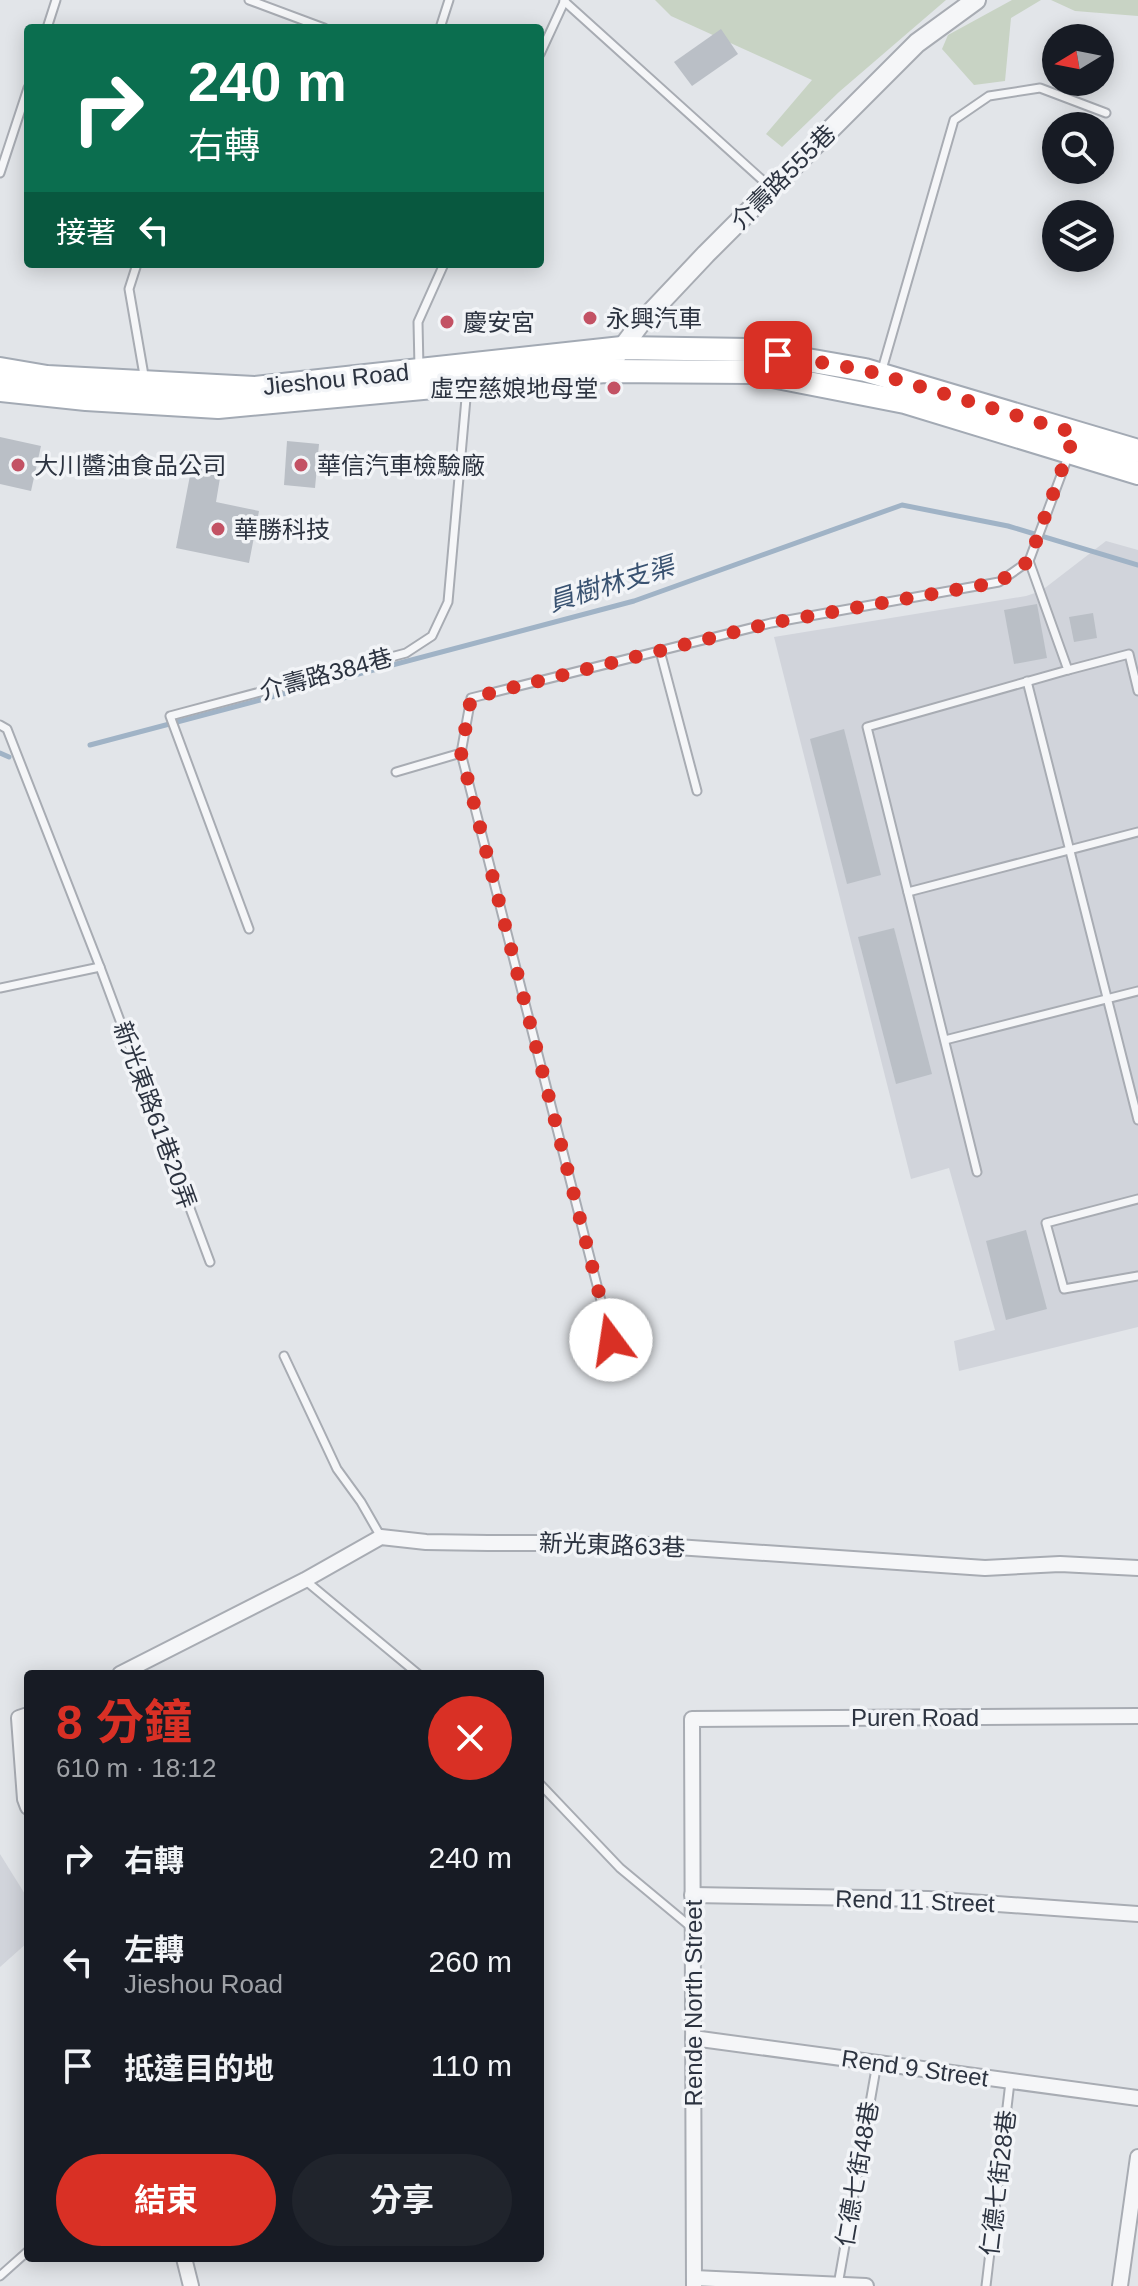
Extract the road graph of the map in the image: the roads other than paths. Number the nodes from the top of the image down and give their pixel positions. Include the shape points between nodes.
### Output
1 (56, 0) edge
2 (249, 0) edge
3 (449, 0) edge
4 (564, 0) edge
5 (976, 0) edge
6 (48, 24) edge
7 (313, 24) edge
8 (441, 24) edge
9 (544, 45) edge
10 (24, 111) edge
11 (1103, 112) edge
12 (0, 173) edge
13 (771, 189) junction
14 (136, 268) edge
15 (442, 268) edge
16 (622, 348) junction
17 (0, 369) edge
18 (605, 371) junction
19 (466, 374) junction
20 (880, 375) junction
21 (421, 379) junction
22 (0, 390) edge
23 (146, 392) junction
24 (1072, 443) junction
25 (1138, 451) edge
26 (1138, 473) edge
27 (1029, 561) junction
28 (660, 651) junction
29 (1068, 670) junction
30 (1027, 681) junction
31 (1138, 691) edge
32 (0, 725) edge
33 (461, 753) junction
34 (396, 772) dead end
35 (697, 791) dead end
36 (1138, 832) edge
37 (1070, 850) junction
38 (908, 892) junction
39 (249, 929) dead end
40 (100, 967) junction
41 (0, 988) edge
42 (1138, 991) edge
43 (1107, 999) junction
44 (945, 1040) junction
45 (1138, 1120) edge
46 (977, 1172) dead end
47 (1138, 1199) edge
48 (210, 1262) dead end
49 (1138, 1276) edge
50 (611, 1340) dead end
51 (284, 1356) dead end
52 (381, 1537) junction
53 (1138, 1568) edge
54 (305, 1580) junction
55 (128, 1670) edge
56 (413, 1670) edge
57 (24, 1716) edge
58 (1138, 1716) edge
59 (692, 1719) joint
60 (24, 1786) edge
61 (544, 1788) edge
62 (692, 1895) junction
63 (1138, 1914) edge
64 (693, 1929) junction
65 (693, 2038) junction
66 (877, 2063) junction
67 (1010, 2081) junction
68 (1138, 2098) edge
69 (1138, 2157) edge
70 (24, 2255) edge
71 (185, 2262) edge
72 (0, 2276) edge
73 (694, 2282) edge
74 (838, 2285) edge
75 (191, 2286) edge
76 (866, 2286) edge
77 (986, 2286) edge
78 (1120, 2286) edge

1 - 6 lane
2 - 7 lane
3 - 8 lane
4 - 9 lane
4 - 13 lane
5 - 13 street, 介壽路555巷 via 917,43
10 - 12 lane
11 - 20 lane via 1040,88 989,96 954,120
13 - 16 street, 介壽路555巷
14 - 23 lane via 129,289
15 - 21 lane via 418,322
16 - 18 street, 介壽路555巷
16 - 19 main road, Jieshou Road
16 - 20 main road, Jieshou Road via 749,350
17 - 23 main road, Jieshou Road
18 - 19 main road, Jieshou Road
18 - 24 main road, Jieshou Road via 752,372
19 - 21 main road, Jieshou Road
19 - 39 lane, 介壽路384巷 via 448,602 432,636 406,653 170,716
20 - 24 main road, Jieshou Road
21 - 23 main road, Jieshou Road via 218,407
22 - 23 main road, Jieshou Road via 86,399
24 - 25 main road, Jieshou Road
24 - 26 main road, Jieshou Road
24 - 27 lane
27 - 28 lane via 999,582 771,623
27 - 29 lane
28 - 33 lane via 471,698
28 - 35 lane
29 - 30 lane
29 - 31 lane via 1129,654
30 - 37 lane
30 - 38 lane via 867,727
32 - 40 lane, 新光東路61巷20弄 via 7,729
33 - 34 lane
33 - 50 lane
36 - 37 lane
37 - 38 lane
37 - 43 lane
38 - 44 lane
40 - 41 lane
40 - 48 lane, 新光東路61巷20弄
42 - 43 lane
43 - 44 lane
43 - 45 lane
44 - 46 lane
47 - 49 lane via 1046,1223 1064,1289
51 - 52 lane via 337,1469
52 - 53 street, 新光東路63巷 via 619,1543 985,1568
52 - 54 street
54 - 55 street
54 - 56 lane
57 - 60 street via 19,1718
58 - 59 street, Puren Road
59 - 62 street, Rende North Street
61 - 64 lane via 620,1868
62 - 63 street, Rend 11 Street via 928,1899
62 - 64 street, Rende North Street
64 - 65 street, Rende North Street
65 - 66 street, Rend 9 Street
65 - 73 street, Rende North Street
66 - 67 street, Rend 9 Street
66 - 74 lane, 仁德七街48巷
67 - 68 street, Rend 9 Street
67 - 77 lane, 仁德七街28巷
69 - 78 street
70 - 72 lane
71 - 75 street
73 - 74 street
74 - 76 street

